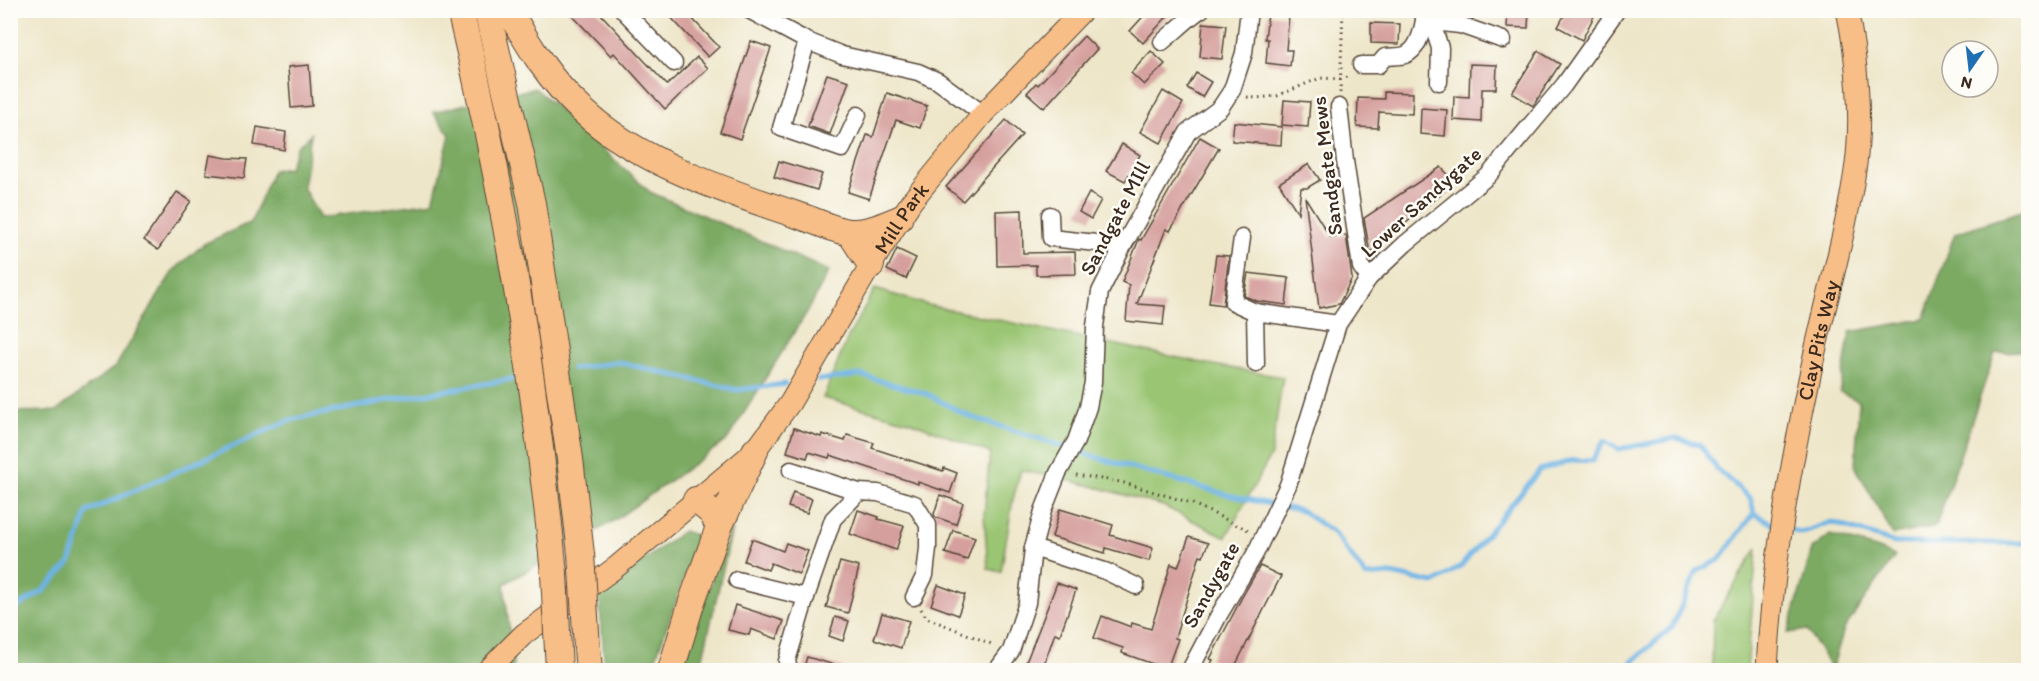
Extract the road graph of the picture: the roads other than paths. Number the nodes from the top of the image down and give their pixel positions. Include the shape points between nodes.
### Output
1 (460, 10) edge
2 (487, 10) edge
3 (510, 10) edge
4 (623, 10) edge
5 (749, 10) edge
6 (1083, 10) edge
7 (1201, 10) edge
8 (1239, 10) edge
9 (1617, 10) edge
10 (1847, 10) edge
11 (1249, 11) edge
12 (1427, 18) edge
13 (1503, 40) dead end
14 (807, 41) junction
15 (1162, 42) dead end
16 (674, 63) dead end
17 (1361, 65) dead end
18 (1439, 82) dead end
19 (1340, 107) road end
20 (983, 114) junction
21 (858, 115) dead end
22 (1050, 215) dead end
23 (899, 219) junction
24 (850, 232) junction
25 (1242, 238) dead end
26 (1123, 246) junction
27 (871, 265) junction
28 (1369, 278) junction
29 (1255, 312) junction
30 (1338, 324) junction
31 (1256, 364) dead end
32 (755, 451) junction
33 (791, 470) dead end
34 (1288, 485) joint
35 (858, 492) junction
36 (696, 500) junction
37 (719, 527) junction
38 (1033, 548) junction
39 (737, 580) dead end
40 (1136, 586) dead end
41 (806, 597) junction
42 (914, 597) road end
43 (588, 659) edge
44 (488, 670) edge
45 (559, 670) edge
46 (671, 670) edge
47 (789, 670) edge
48 (997, 670) edge
49 (1190, 670) edge
50 (1767, 670) edge

1 - 45 highway, bridge via 503,211 543,463
2 - 43 highway, bridge via 532,204 570,459
3 - 24 highway via 534,55 554,80 582,111 614,136 701,179
4 - 16 street
5 - 14 street
6 - 20 main road, Mill Park
7 - 15 street
8 - 11 street
9 - 28 street, Lower Sandygate via 1564,85 1488,176
10 - 50 main road, Clay Pits Way via 1858,98 1856,163 1787,501
11 - 26 street, Sandgate MIll via 1244,53 1232,90 1220,108 1188,132
12 - 13 street
12 - 17 street via 1416,46 1405,55 1385,57 1378,65
12 - 18 street via 1440,48
14 - 20 street via 842,56 918,72 938,81
14 - 21 street via 781,128 842,149
19 - 28 street, Sandgate Mews via 1361,267
20 - 23 main road, Mill Park
22 - 26 street via 1051,238
23 - 24 highway
23 - 27 main road, Mill Park
24 - 27 highway
25 - 29 street via 1233,302
26 - 38 street, Sandgate MIll via 1100,292 1088,407 1042,511
27 - 32 main road, Mill Park via 790,403
28 - 30 street, Lower Sandygate
29 - 30 street
29 - 31 street
30 - 34 street, Lower Sandygate
32 - 36 main road, Mill Park
32 - 37 highway
33 - 35 street
34 - 49 street, Sandygate
35 - 41 street via 832,519
35 - 42 street via 878,493 915,504 928,525 925,575
36 - 37 highway via 712,513
36 - 44 main road, Mill Park via 615,568 524,634
37 - 46 highway
38 - 40 street via 1105,571
38 - 48 street, Sandgate MIll via 1027,603 1011,651
39 - 41 street
41 - 47 street via 788,661

